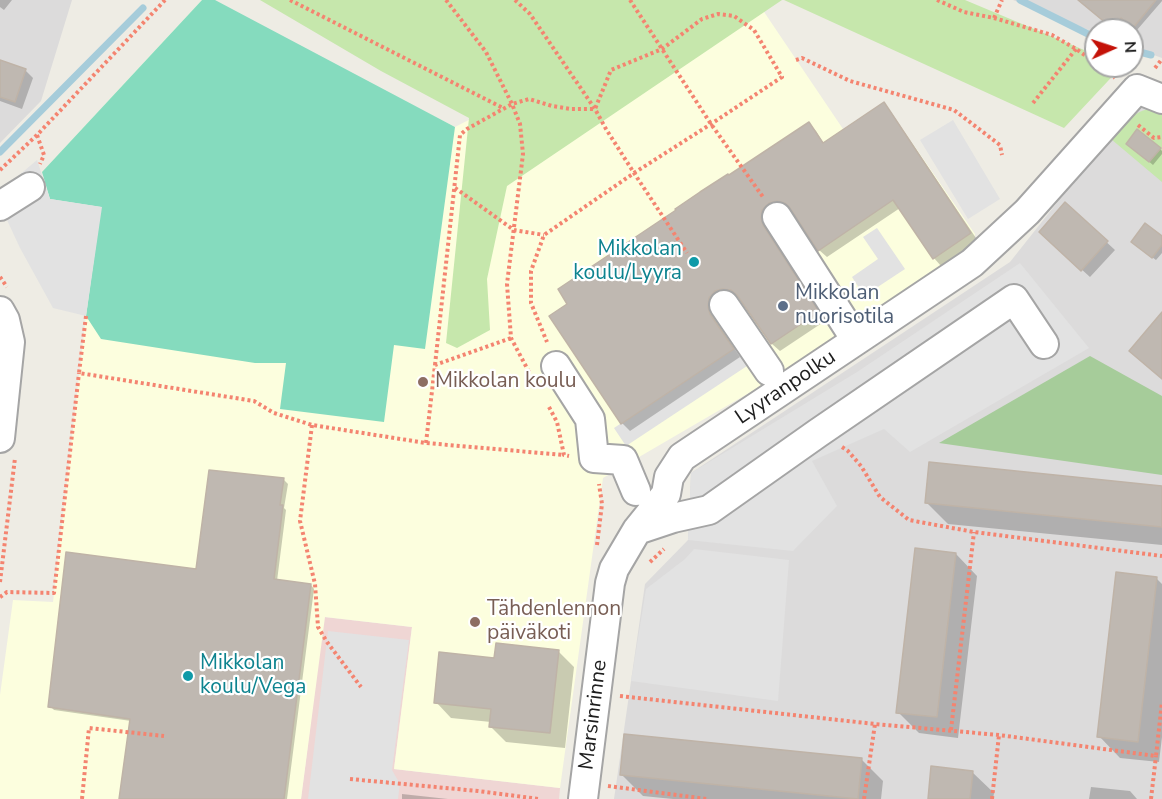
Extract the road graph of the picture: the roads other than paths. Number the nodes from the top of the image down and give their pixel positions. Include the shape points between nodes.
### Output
1 (1150, 94) edge
2 (30, 187) dead end
3 (0, 206) edge
4 (771, 209) road end
5 (723, 305) dead end
6 (0, 311) edge
7 (856, 340) junction
8 (1044, 344) dead end
9 (544, 371) road end
10 (769, 371) dead end
11 (0, 438) edge
12 (636, 491) dead end
13 (637, 530) junction
14 (594, 792) edge

1 - 7 street, Lyyranpolku via 972,263
2 - 3 street
4 - 7 street
5 - 10 street
6 - 11 street via 10,342
7 - 13 street, Lyyranpolku via 682,457 669,477 666,494
8 - 13 street via 1014,299 709,510
9 - 12 street via 590,419 594,458 622,460
13 - 14 street, Marsinrinne via 610,583

